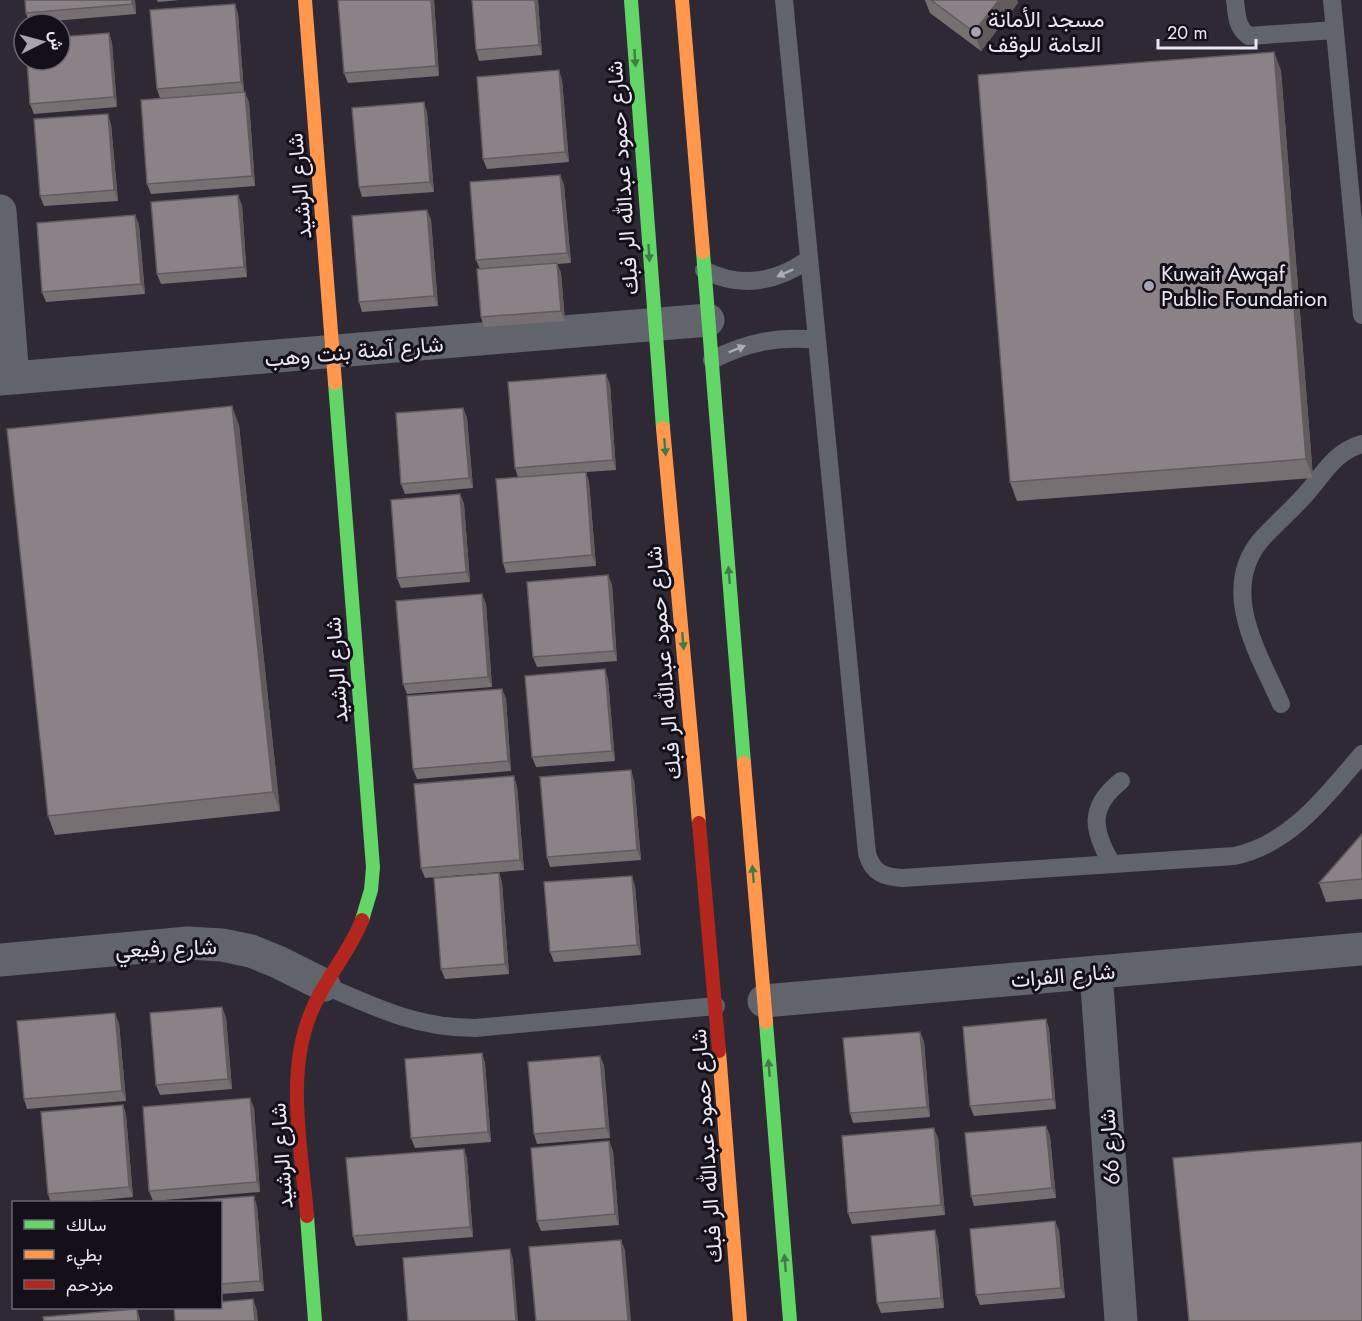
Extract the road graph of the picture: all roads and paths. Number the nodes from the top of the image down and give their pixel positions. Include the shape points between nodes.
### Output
1 (305, 0) edge
2 (631, 0) edge
3 (682, 0) edge
4 (784, 0) edge
5 (1235, 0) edge
6 (1332, 0) edge
7 (1335, 30) junction
8 (0, 211) edge
9 (809, 259) junction
10 (704, 270) junction
11 (1362, 315) edge
12 (708, 320) junction
13 (654, 324) junction
14 (817, 340) junction
15 (333, 353) junction
16 (712, 360) junction
17 (7, 379) edge
18 (1362, 444) edge
19 (1281, 704) dead end
20 (1362, 754) edge
21 (1121, 782) dead end
22 (1112, 864) junction
23 (1362, 949) edge
24 (0, 960) edge
25 (1096, 972) junction
26 (324, 985) junction
27 (764, 1001) junction
28 (716, 1006) junction
29 (315, 1321) edge
30 (740, 1321) edge
31 (790, 1321) edge
32 (1121, 1321) edge

1 - 15 street, شارع الرشيد
2 -> 13 street, شارع حمود عبدالله الر فبك
3 - 10 street
4 - 9 lane
5 - 7 lane via 1237,21 1249,36
6 - 7 lane
7 - 11 lane
8 - 17 street
9 -> 10 lane via 794,270 758,281 736,281
9 - 14 lane
10 - 12 street
12 - 13 street, شارع آمنة بنت وهب
12 - 16 street
13 - 15 street, شارع آمنة بنت وهب
13 -> 28 street, شارع حمود عبدالله الر فبك
16 -> 14 lane via 762,340
14 - 22 lane via 869,862 882,875 903,878
15 - 17 street, شارع آمنة بنت وهب
15 - 26 street, شارع الرشيد via 373,886 362,924
27 -> 16 street
18 - 19 lane via 1340,453 1331,462 1260,541 1244,570 1244,615
20 - 22 lane via 1303,820 1254,852
21 - 22 lane via 1104,795 1097,816 1099,841
23 - 25 street, شارع الفرات
24 - 26 street, شارع رفيعي via 188,943 222,945 278,962
25 - 27 street, شارع الفرات
25 - 32 street, شارع 66
26 - 28 lane via 407,1019 448,1028
26 - 29 street, شارع الرشيد via 307,1025 297,1086
31 -> 27 street
28 - 30 street, شارع حمود عبدالله الر فبك

